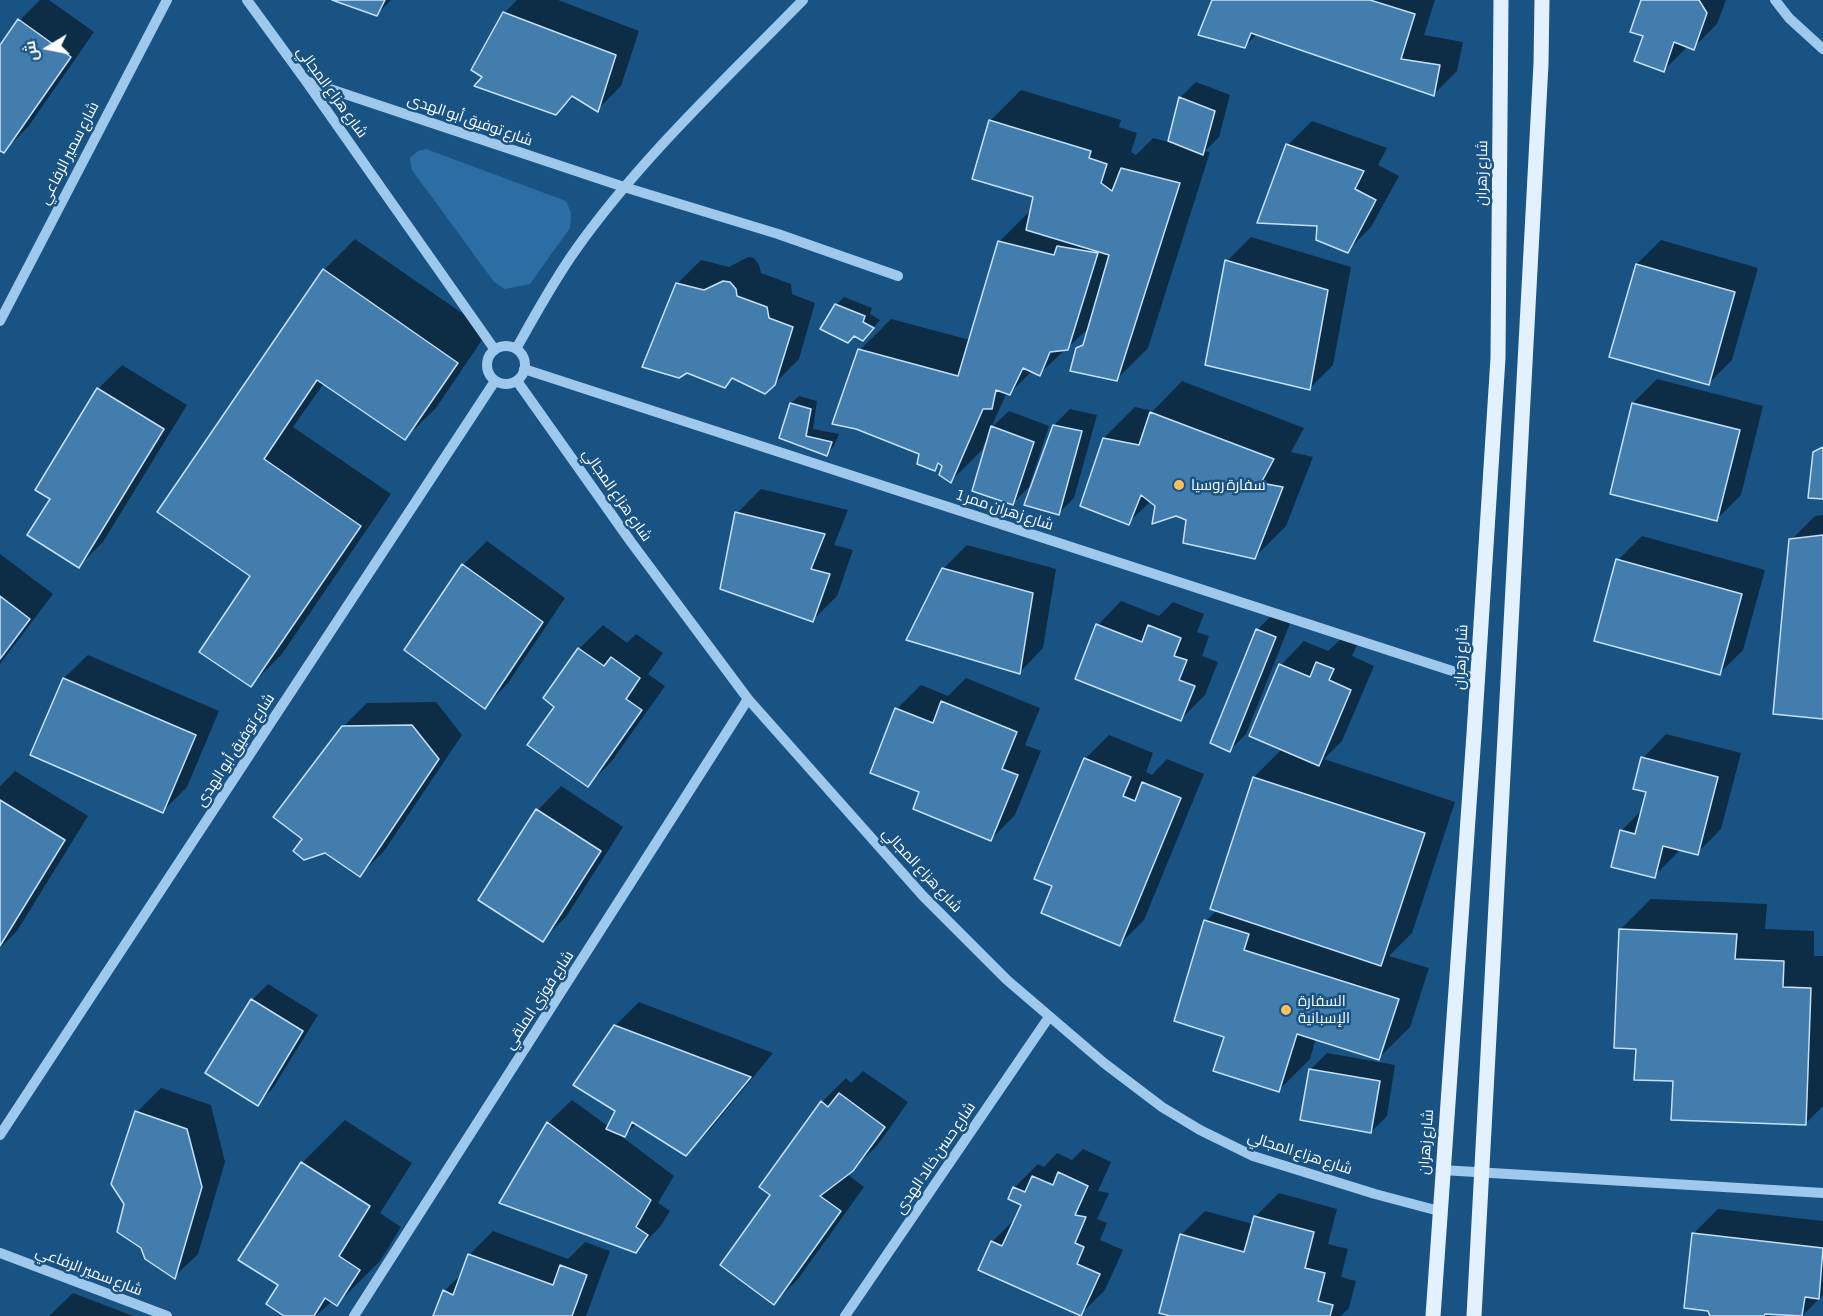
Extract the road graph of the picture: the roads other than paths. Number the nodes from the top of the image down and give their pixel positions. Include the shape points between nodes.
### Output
1 (167, 0) edge
2 (247, 0) edge
3 (803, 0) edge
4 (1501, 0) edge
5 (1542, 0) edge
6 (1775, 0) edge
7 (1823, 49) edge
8 (306, 81) junction
9 (624, 188) junction
10 (898, 276) dead end
11 (0, 321) edge
12 (495, 350) junction
13 (516, 350) junction
14 (524, 369) junction
15 (495, 381) junction
16 (517, 381) junction
17 (1477, 679) junction
18 (748, 699) junction
19 (1049, 1017) junction
20 (0, 1135) edge
21 (1442, 1170) junction
22 (1482, 1172) junction
23 (1823, 1193) edge
24 (1439, 1211) junction
25 (0, 1253) edge
26 (167, 1316) edge
27 (354, 1316) edge
28 (845, 1316) edge
29 (1433, 1316) edge
30 (1474, 1316) edge

1 - 11 street, شارع سمير الرفاعي
2 - 8 street, شارع هزاع المجالي
3 - 9 street
4 - 17 main road, شارع زهران via 1498,358
5 - 22 main road
6 - 7 street
8 - 9 street, شارع توفيق أبو الهدى
8 - 12 street, شارع هزاع المجالي
9 - 10 street, شارع توفيق أبو الهدى via 778,234
9 - 13 street via 576,249
12 - 13 street
12 - 15 street via 487,362
13 - 14 street via 524,361
14 - 16 street
14 - 17 street, شارع زهران ممر 1
15 - 16 street
15 - 20 street, شارع توفيق أبو الهدى
16 - 18 street, شارع هزاع المجالي
17 - 21 main road, شارع زهران
18 - 19 street, شارع هزاع المجالي via 922,896
18 - 27 street, شارع فوزي الملقي
19 - 24 street, شارع هزاع المجالي via 1162,1107 1200,1131 1253,1156
19 - 28 street, شارع حسن خالد الهدى
21 - 22 street
21 - 24 main road, شارع زهران
22 - 23 street
22 - 30 main road
24 - 29 main road, شارع زهران
25 - 26 street, شارع سمير الرفاعي

